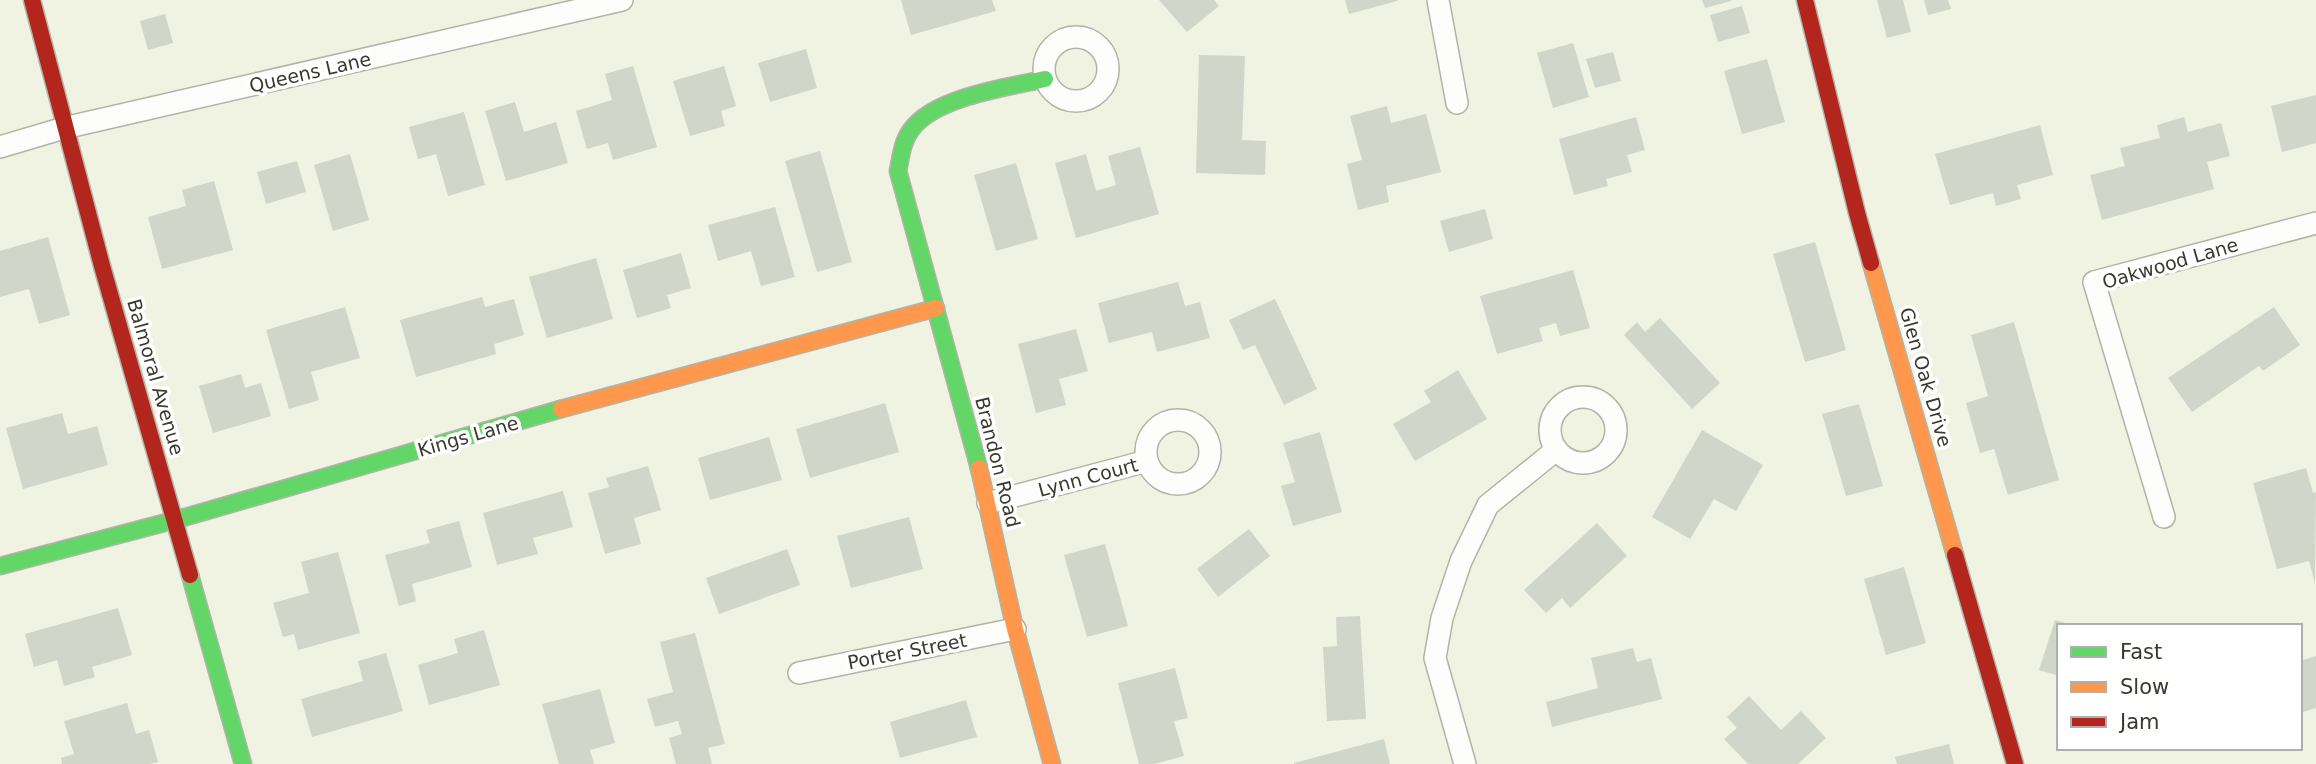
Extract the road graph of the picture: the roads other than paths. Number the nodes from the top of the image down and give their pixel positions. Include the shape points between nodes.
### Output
1 (32, 0) edge
2 (622, 0) edge
3 (1438, 0) edge
4 (1805, 0) edge
5 (1045, 79) dead end
6 (1457, 103) dead end
7 (64, 128) junction
8 (0, 146) edge
9 (2316, 223) edge
10 (936, 308) junction
11 (1556, 450) dead end
12 (1147, 461) dead end
13 (988, 503) junction
14 (2164, 517) dead end
15 (176, 520) junction
16 (0, 566) edge
17 (1015, 629) junction
18 (799, 673) dead end
19 (243, 764) edge
20 (1052, 764) edge
21 (1465, 764) edge
22 (2015, 764) edge

1 - 7 street, Balmoral Avenue
2 - 7 street, Queens Lane
3 - 6 street
4 - 22 street, Glen Oak Drive via 1857,213
5 - 10 street, Brandon Road via 940,109 915,126 902,146 898,171
7 - 8 street, Queens Lane
7 - 15 street, Balmoral Avenue
9 - 14 street, Oakwood Lane via 2095,282
10 - 13 street, Brandon Road
10 - 15 street, Kings Lane via 603,397
11 - 21 street via 1488,505 1461,561 1442,618 1435,658
12 - 13 street, Lynn Court
13 - 17 street, Brandon Road
15 - 16 street, Kings Lane
15 - 19 street, Balmoral Avenue
17 - 18 street, Porter Street
17 - 20 street, Brandon Road

